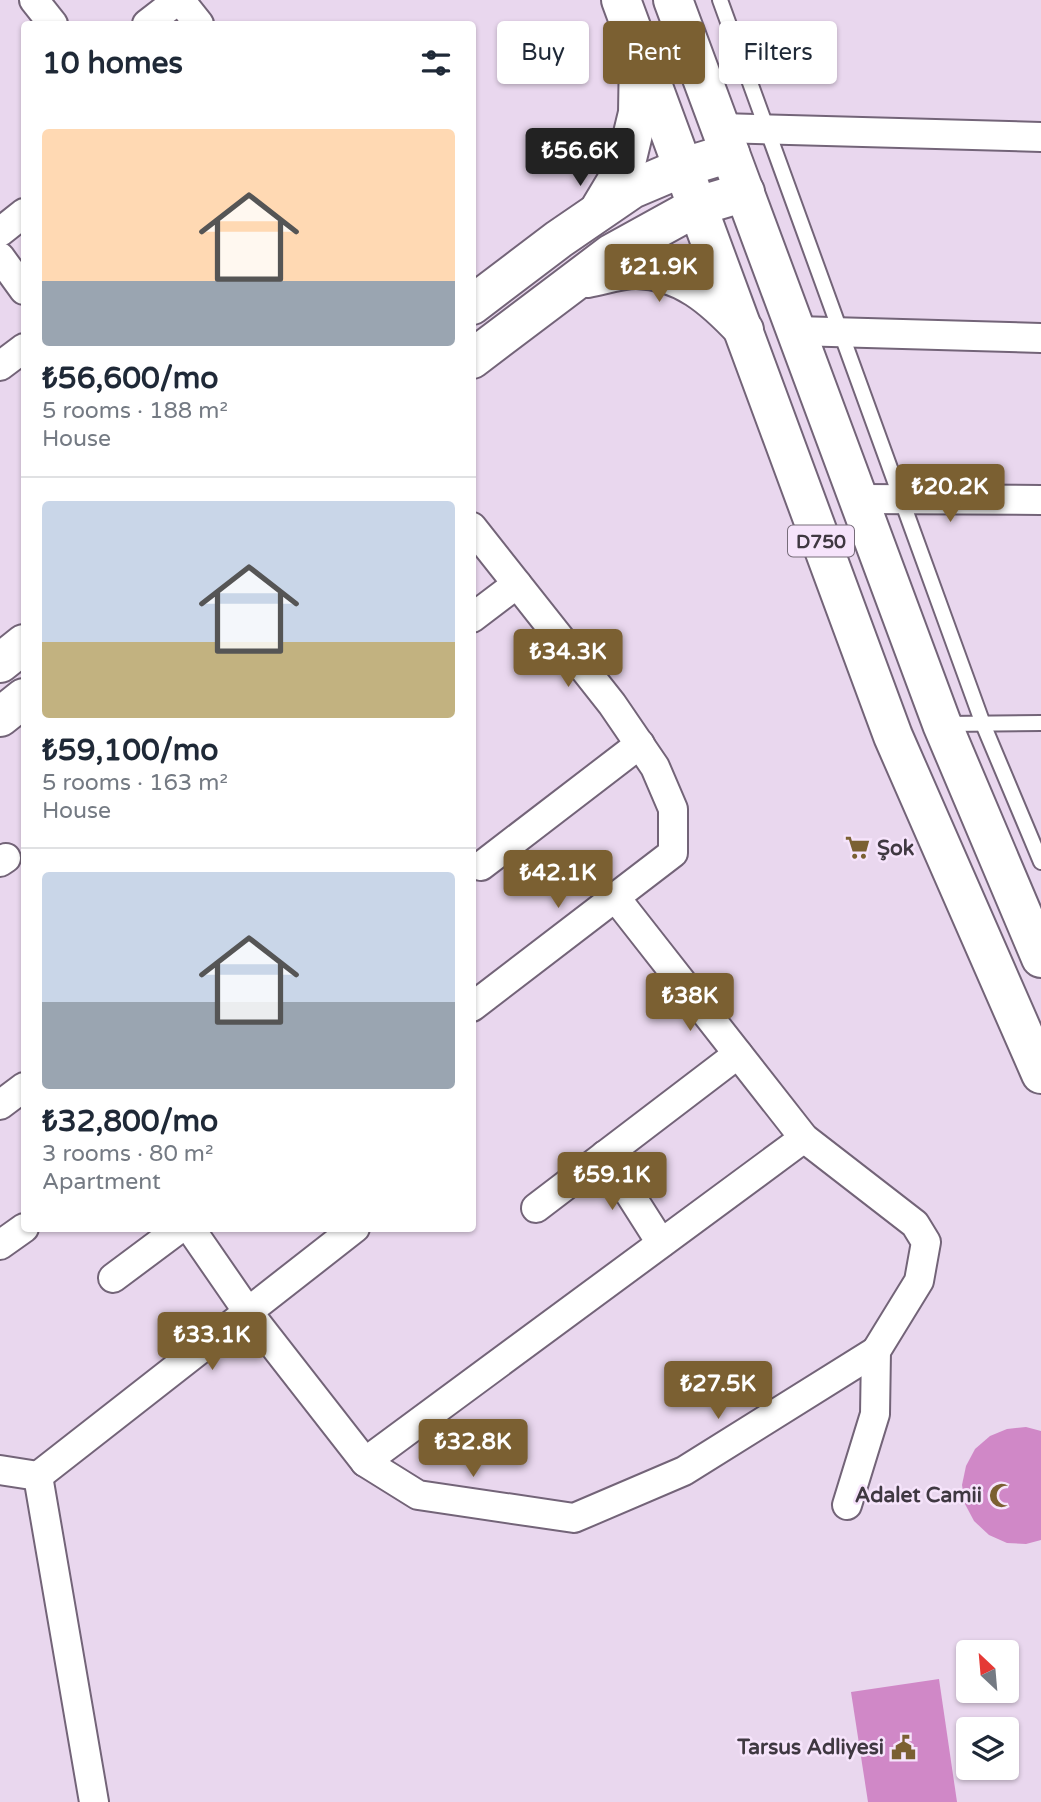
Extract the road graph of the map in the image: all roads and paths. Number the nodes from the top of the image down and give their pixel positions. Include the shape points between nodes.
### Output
1 (34, 0) edge
2 (179, 0) edge
3 (621, 0) edge
4 (673, 0) edge
5 (720, 0) edge
6 (51, 21) edge
7 (151, 21) edge
8 (196, 21) edge
9 (629, 21) edge
10 (638, 84) edge
11 (652, 84) edge
12 (768, 129) junction
13 (1041, 137) edge
14 (726, 141) junction
15 (684, 167) junction
16 (745, 192) junction
17 (698, 206) junction
18 (598, 212) junction
19 (21, 215) edge
20 (0, 232) edge
21 (0, 257) edge
22 (575, 281) junction
23 (21, 286) edge
24 (476, 301) edge
25 (744, 330) junction
26 (796, 331) junction
27 (841, 333) junction
28 (1041, 338) edge
29 (21, 350) edge
30 (476, 356) edge
31 (0, 366) edge
32 (859, 499) junction
33 (902, 500) junction
34 (1041, 500) edge
35 (476, 532) edge
36 (516, 583) junction
37 (476, 615) edge
38 (21, 646) edge
39 (0, 663) edge
40 (21, 700) edge
41 (0, 717) edge
42 (1041, 723) edge
43 (942, 724) junction
44 (983, 724) junction
45 (640, 744) junction
46 (1041, 862) edge
47 (481, 866) dead end
48 (615, 897) junction
49 (1041, 958) edge
50 (476, 1004) edge
51 (738, 1054) junction
52 (1041, 1074) edge
53 (21, 1089) edge
54 (0, 1105) edge
55 (804, 1138) junction
56 (605, 1155) junction
57 (536, 1208) dead end
58 (21, 1230) edge
59 (175, 1232) edge
60 (193, 1232) edge
61 (350, 1232) edge
62 (661, 1243) junction
63 (0, 1245) edge
64 (113, 1278) dead end
65 (248, 1312) junction
66 (876, 1351) junction
67 (365, 1462) junction
68 (0, 1470) edge
69 (38, 1476) junction
70 (848, 1505) dead end
71 (94, 1802) edge

1 - 6 street
2 - 7 street
2 - 8 street
3 - 9 main road, D750
4 - 14 main road, D750
5 - 12 lane
10 - 18 main road via 638,113 625,167
11 - 15 main road, D750
12 - 13 street
12 - 14 street
12 - 27 lane
14 - 15 main road
14 - 16 main road, D750
15 - 17 main road, D750
15 - 18 main road via 632,189
16 - 17 main road
16 - 26 main road, D750
17 - 22 main road via 611,254
17 - 25 main road, D750
18 - 24 main road
19 - 20 street
21 - 23 street
22 - 25 main road via 636,269 680,278 713,297
22 - 30 main road
25 - 52 main road, D750 via 893,736
26 - 27 street
26 - 32 main road, D750
27 - 28 street
27 - 33 lane
29 - 31 street
32 - 33 street
32 - 43 main road, D750
33 - 34 street
33 - 44 lane
35 - 36 street
36 - 37 street
36 - 45 street
38 - 39 main road
40 - 41 main road
42 - 44 lane
43 - 44 lane
43 - 49 main road, D750
44 - 46 lane
45 - 47 street
45 - 48 street via 673,809 673,853
48 - 50 street
48 - 51 street
51 - 55 street
51 - 56 street
53 - 54 street
55 - 62 street
55 - 66 street via 915,1224 926,1242 919,1281
56 - 57 street
56 - 62 street
58 - 63 street
59 - 64 street
60 - 65 street
61 - 65 street
62 - 67 street
65 - 67 street
65 - 69 street
66 - 67 street via 684,1471 574,1518 418,1495
66 - 70 street via 875,1414
68 - 69 street
69 - 71 street

